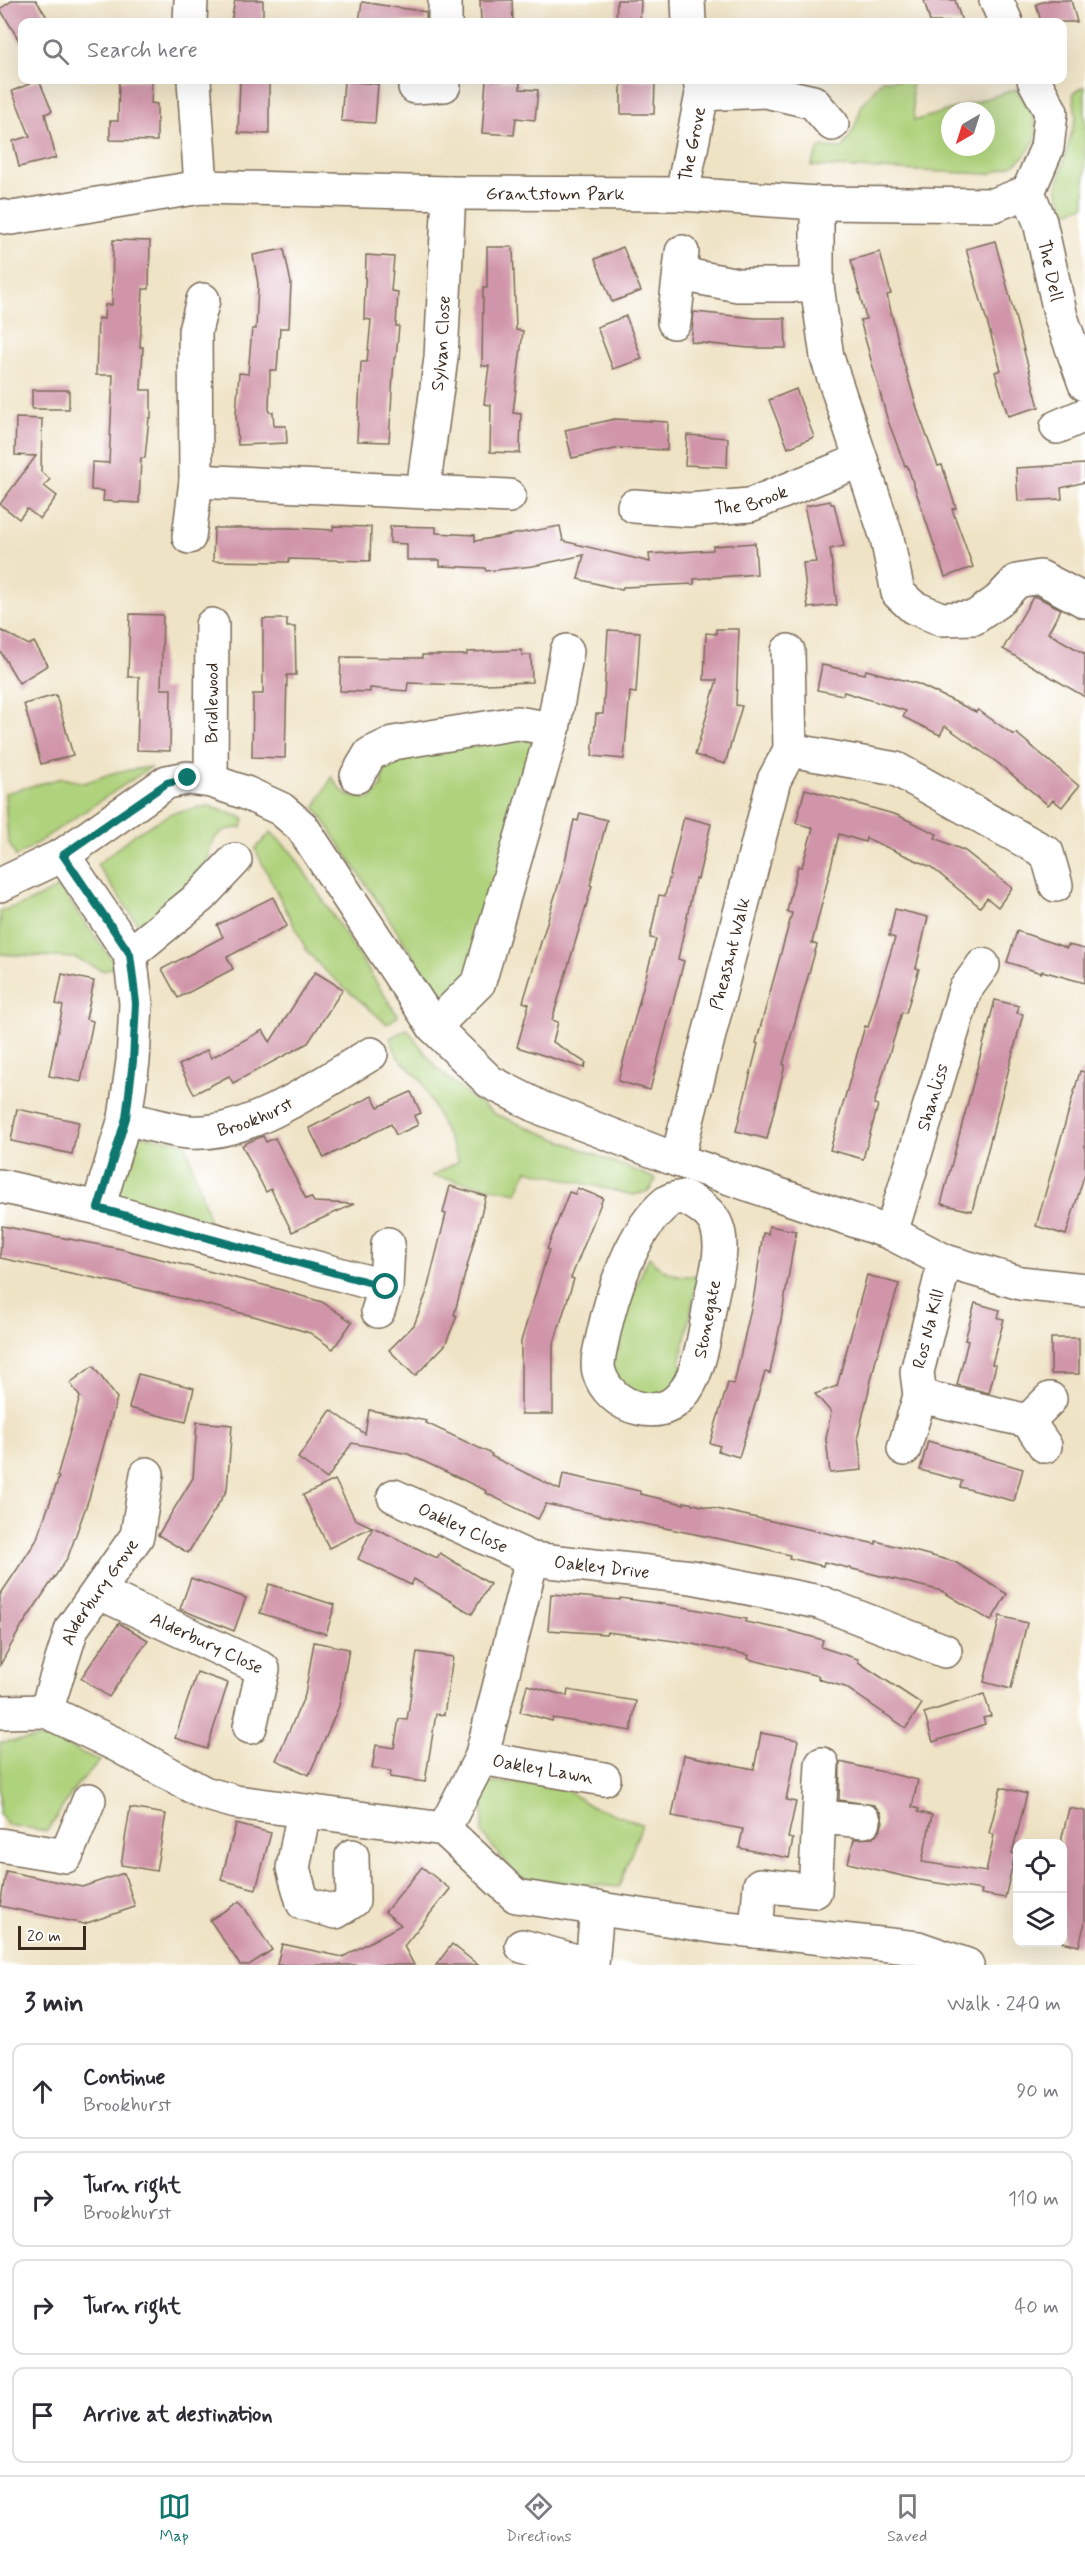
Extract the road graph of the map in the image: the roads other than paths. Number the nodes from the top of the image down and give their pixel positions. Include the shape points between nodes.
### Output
1 (191, 0) edge
2 (445, 0) edge
3 (688, 0) edge
4 (996, 0) edge
5 (190, 18) edge
6 (445, 18) edge
7 (689, 18) edge
8 (1004, 18) edge
9 (194, 84) edge
10 (1036, 84) edge
11 (701, 87) edge
12 (832, 124) dead end
13 (201, 187) junction
14 (1028, 192) junction
15 (449, 193) junction
16 (682, 194) junction
17 (817, 203) junction
18 (0, 216) edge
19 (817, 285) junction
20 (203, 300) dead end
21 (674, 322) dead end
22 (1085, 384) edge
23 (861, 460) junction
24 (196, 481) junction
25 (423, 490) junction
26 (509, 496) dead end
27 (634, 506) dead end
28 (189, 537) dead end
29 (1085, 601) edge
30 (212, 625) dead end
31 (567, 651) dead end
32 (788, 651) dead end
33 (553, 729) junction
34 (790, 750) junction
35 (357, 776) dead end
36 (211, 781) junction
37 (63, 855) junction
38 (236, 860) dead end
39 (0, 885) edge
40 (1056, 885) dead end
41 (130, 954) junction
42 (983, 965) dead end
43 (434, 1027) junction
44 (371, 1054) dead end
45 (126, 1118) junction
46 (686, 1163) junction
47 (0, 1186) edge
48 (684, 1197) junction
49 (98, 1208) junction
50 (891, 1233) junction
51 (388, 1244) dead end
52 (945, 1261) junction
53 (1085, 1290) edge
54 (920, 1396) junction
55 (1041, 1422) dead end
56 (903, 1449) dead end
57 (147, 1474) dead end
58 (394, 1496) dead end
59 (532, 1559) junction
60 (98, 1592) junction
61 (945, 1650) dead end
62 (46, 1711) junction
63 (0, 1712) edge
64 (250, 1727) dead end
65 (481, 1758) junction
66 (822, 1764) dead end
67 (604, 1779) dead end
68 (89, 1800) dead end
69 (304, 1811) junction
70 (820, 1817) junction
71 (864, 1821) dead end
72 (444, 1829) junction
73 (0, 1845) edge
74 (352, 1856) dead end
75 (597, 1908) junction
76 (756, 1931) junction
77 (522, 1946) dead end
78 (828, 1952) edge
79 (592, 1965) edge
80 (967, 1965) edge

1 - 5 street
2 - 6 street
3 - 7 street
4 - 8 street
9 - 13 street
10 - 14 street via 1051,112 1047,148
11 - 12 street, The Grove via 765,91 813,102
11 - 16 street, The Grove
13 - 15 street, Grantstown Park
13 - 18 street, Grantstown Park via 12,218
14 - 17 street, Grantstown Park via 994,205
14 - 22 street, The Dell via 1040,222 1061,317
15 - 16 street, Grantstown Park
15 - 25 street, Sylvan Close via 441,358
16 - 17 street, Grantstown Park
17 - 19 street
19 - 21 street via 738,285 681,262
19 - 23 street via 827,357
20 - 24 street via 195,331
23 - 27 street, The Brook via 750,505 689,510
23 - 29 street via 887,538 898,593 913,607 941,619 974,618 998,602 1017,581 1040,577
24 - 25 street
24 - 28 street
25 - 26 street
30 - 36 street, Bridlewood
31 - 33 street
32 - 34 street, Pheasant Walk
33 - 35 street via 517,723 393,743 370,754
33 - 43 street via 479,982
34 - 40 street via 896,769 1047,853
34 - 46 street, Pheasant Walk via 774,780
36 - 37 street via 188,778 167,783
36 - 43 street via 281,809 302,827
37 - 39 street
37 - 41 street
38 - 41 street via 201,896
41 - 45 street via 136,1003
42 - 50 street, Shanliss via 964,990
43 - 46 street via 490,1082 541,1108
44 - 45 street, Brookhurst via 277,1108 231,1128 189,1132
45 - 49 street
46 - 48 street
46 - 50 street
47 - 49 street
48 - 48 street, Stonegate via 702,1207 717,1226 720,1250 698,1368 671,1406 636,1408 610,1394 599,1372 611,1299 639,1236 669,1200
49 - 51 street via 382,1299
50 - 52 street
52 - 53 street via 1020,1283
52 - 54 street, Ros Na Kill via 917,1372
54 - 55 street
54 - 56 street, Ros Na Kill
57 - 60 street, Alderbury Grove via 137,1536
58 - 59 street, Oakley Close
59 - 61 street, Oakley Drive via 692,1576 819,1602
59 - 65 street, Oakley Drive
60 - 62 street, Alderbury Grove via 72,1628
60 - 64 street, Alderbury Close via 263,1669
62 - 63 street
62 - 69 street via 204,1793 236,1802
65 - 67 street, Oakley Lawn
65 - 72 street, Oakley Drive
66 - 70 street
68 - 73 street via 66,1856
69 - 72 street
69 - 74 street via 293,1868 303,1903 336,1912 352,1901
70 - 71 street
70 - 76 street via 815,1891 760,1885
72 - 75 street via 516,1896
75 - 76 street
75 - 79 street
76 - 78 street
77 - 79 street
78 - 80 street via 918,1948

